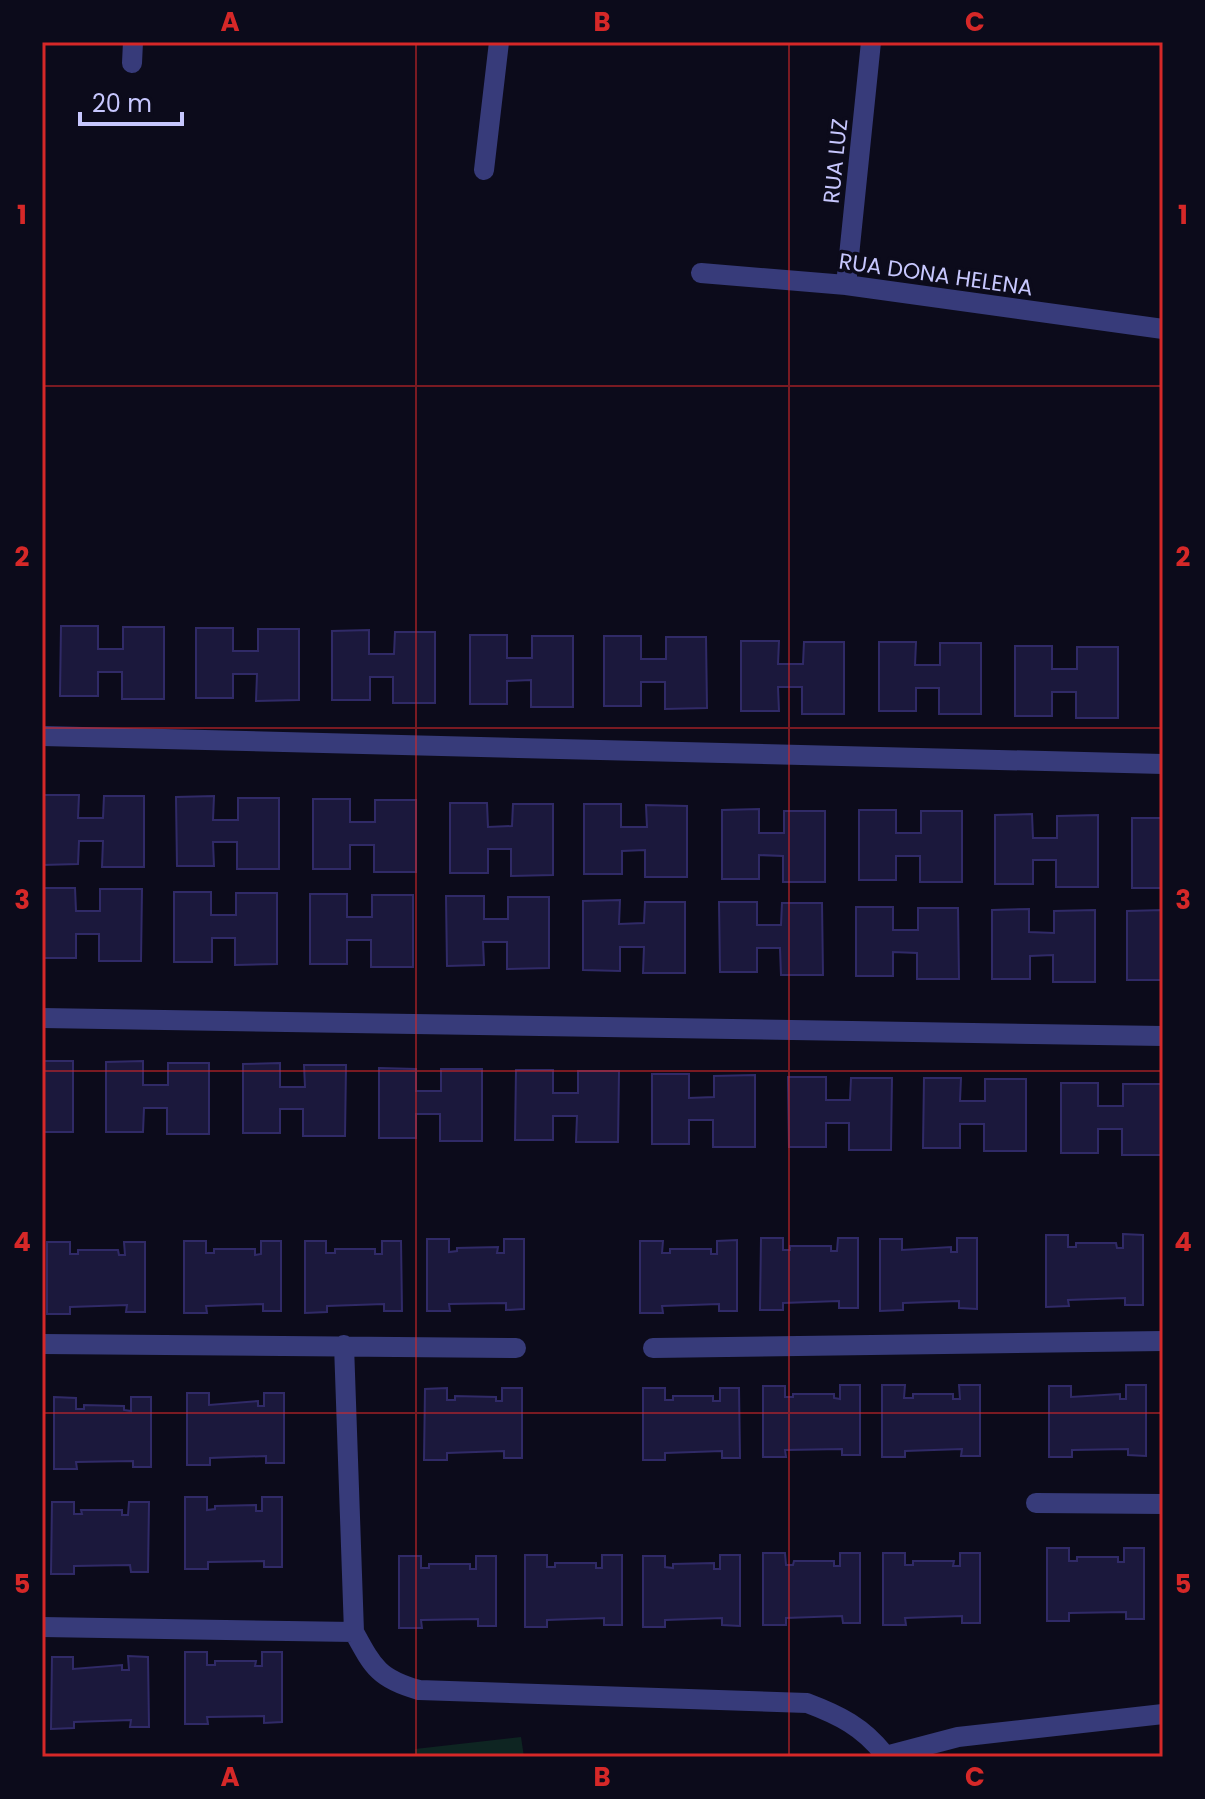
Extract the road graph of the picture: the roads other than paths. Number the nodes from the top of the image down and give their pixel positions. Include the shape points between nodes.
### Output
1 (499, 42) edge
2 (871, 42) edge
3 (484, 170) dead end
4 (701, 273) dead end
5 (846, 285) junction
6 (1163, 329) edge
7 (42, 736) edge
8 (1163, 764) edge
9 (42, 1018) edge
10 (1163, 1036) edge
11 (1163, 1341) edge
12 (42, 1344) edge
13 (344, 1345) junction
14 (516, 1348) dead end
15 (653, 1348) dead end
16 (1036, 1503) dead end
17 (1163, 1504) edge
18 (42, 1627) edge
19 (354, 1632) junction
20 (1163, 1714) edge
21 (883, 1755) edge

1 - 3 street
2 - 5 street, RUA LUZ
4 - 5 street, RUA DONA HELENA
5 - 6 street, RUA DONA HELENA
7 - 8 street
9 - 10 street
11 - 15 street
12 - 13 street
13 - 14 street
13 - 19 street
16 - 17 street
18 - 19 street
19 - 21 street via 373,1667 393,1683 419,1690 807,1703 842,1716 871,1737
20 - 21 street via 958,1737

